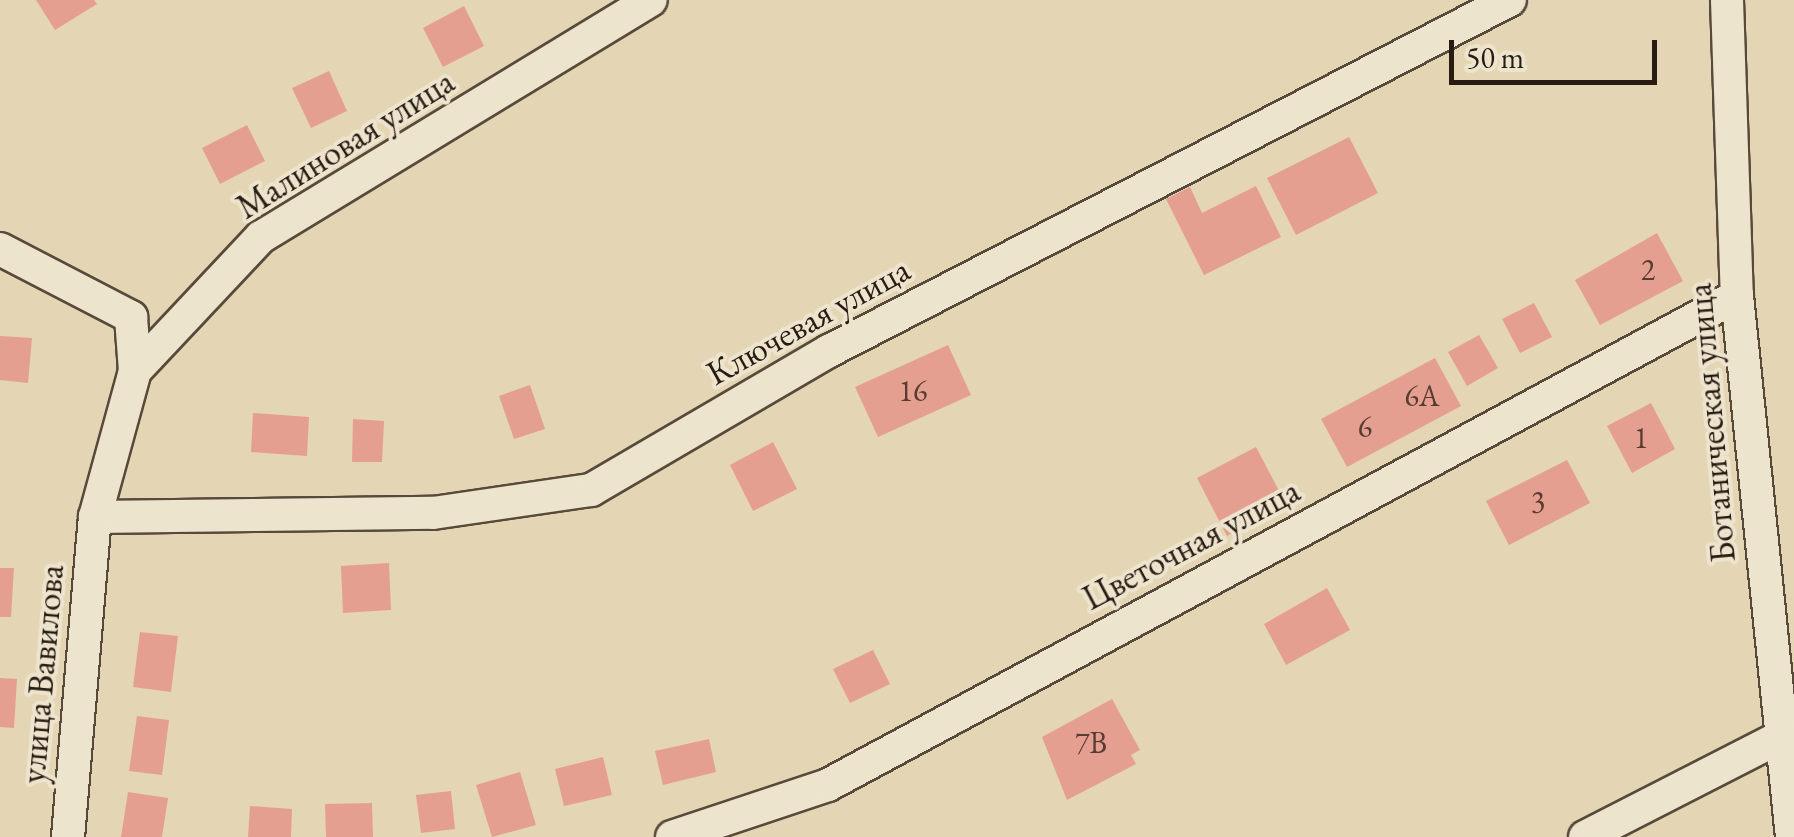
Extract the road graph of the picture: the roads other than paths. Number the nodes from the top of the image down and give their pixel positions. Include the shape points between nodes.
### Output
1 (651, 0) edge
2 (1510, 0) edge
3 (1727, 0) edge
4 (0, 249) edge
5 (1736, 296) junction
6 (135, 371) junction
7 (95, 517) junction
8 (1782, 736) junction
9 (68, 837) edge
10 (672, 837) edge
11 (1584, 837) edge
12 (1792, 837) edge

1 - 6 street, Малиновая улица via 261,237
2 - 7 street, Ключевая улица via 829,351 592,490 433,513
3 - 5 street, Ботаническая улица
4 - 6 street via 131,316
5 - 8 street, Ботаническая улица
5 - 10 street, Цветочная улица via 828,784
6 - 7 street, Малиновая улица
7 - 9 street, улица Вавилова
8 - 11 street
8 - 12 street, Ботаническая улица

